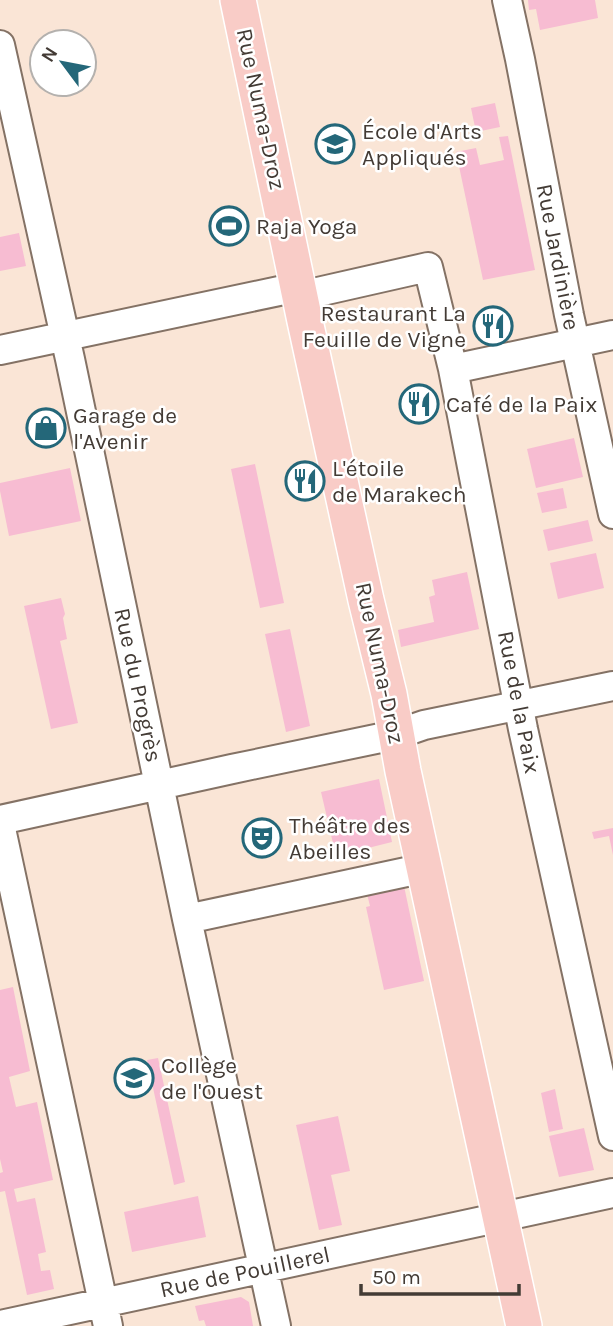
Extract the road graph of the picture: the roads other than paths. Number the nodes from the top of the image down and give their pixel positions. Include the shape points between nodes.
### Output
1 (238, 0) edge
2 (507, 0) edge
3 (0, 45) edge
4 (299, 292) junction
5 (613, 335) edge
6 (65, 337) junction
7 (575, 343) junction
8 (0, 351) edge
9 (453, 369) junction
10 (613, 514) edge
11 (613, 685) edge
12 (519, 705) junction
13 (396, 735) junction
14 (159, 785) junction
15 (0, 822) edge
16 (425, 868) junction
17 (187, 919) junction
18 (613, 1136) edge
19 (613, 1193) edge
20 (500, 1216) junction
21 (263, 1268) junction
22 (106, 1314) edge
23 (0, 1325) edge
24 (276, 1326) edge
25 (524, 1326) edge

1 - 4 main road, Rue Numa-Droz
2 - 7 street, Rue Jardinière
3 - 6 street, Rue du Progrès
4 - 6 street
4 - 9 street, Rue de la Paix via 428,267
4 - 13 main road, Rue Numa-Droz
5 - 7 street
6 - 8 street
6 - 14 street, Rue du Progrès
7 - 9 street
7 - 10 street, Rue Jardinière
9 - 12 street, Rue de la Paix
11 - 12 street
12 - 13 street
12 - 18 street, Rue de la Paix
13 - 14 street
13 - 16 main road, Rue Numa-Droz
14 - 15 street
14 - 17 street, Rue du Progrès
15 - 22 street
16 - 17 street
16 - 20 main road, Rue Numa-Droz
17 - 21 street, Rue du Progrès
19 - 20 street, Rue de Pouillerel
20 - 21 street, Rue de Pouillerel
20 - 25 main road, Rue Numa-Droz
21 - 22 street, Rue de Pouillerel
21 - 24 street, Rue du Progrès
22 - 23 street, Rue de Pouillerel

